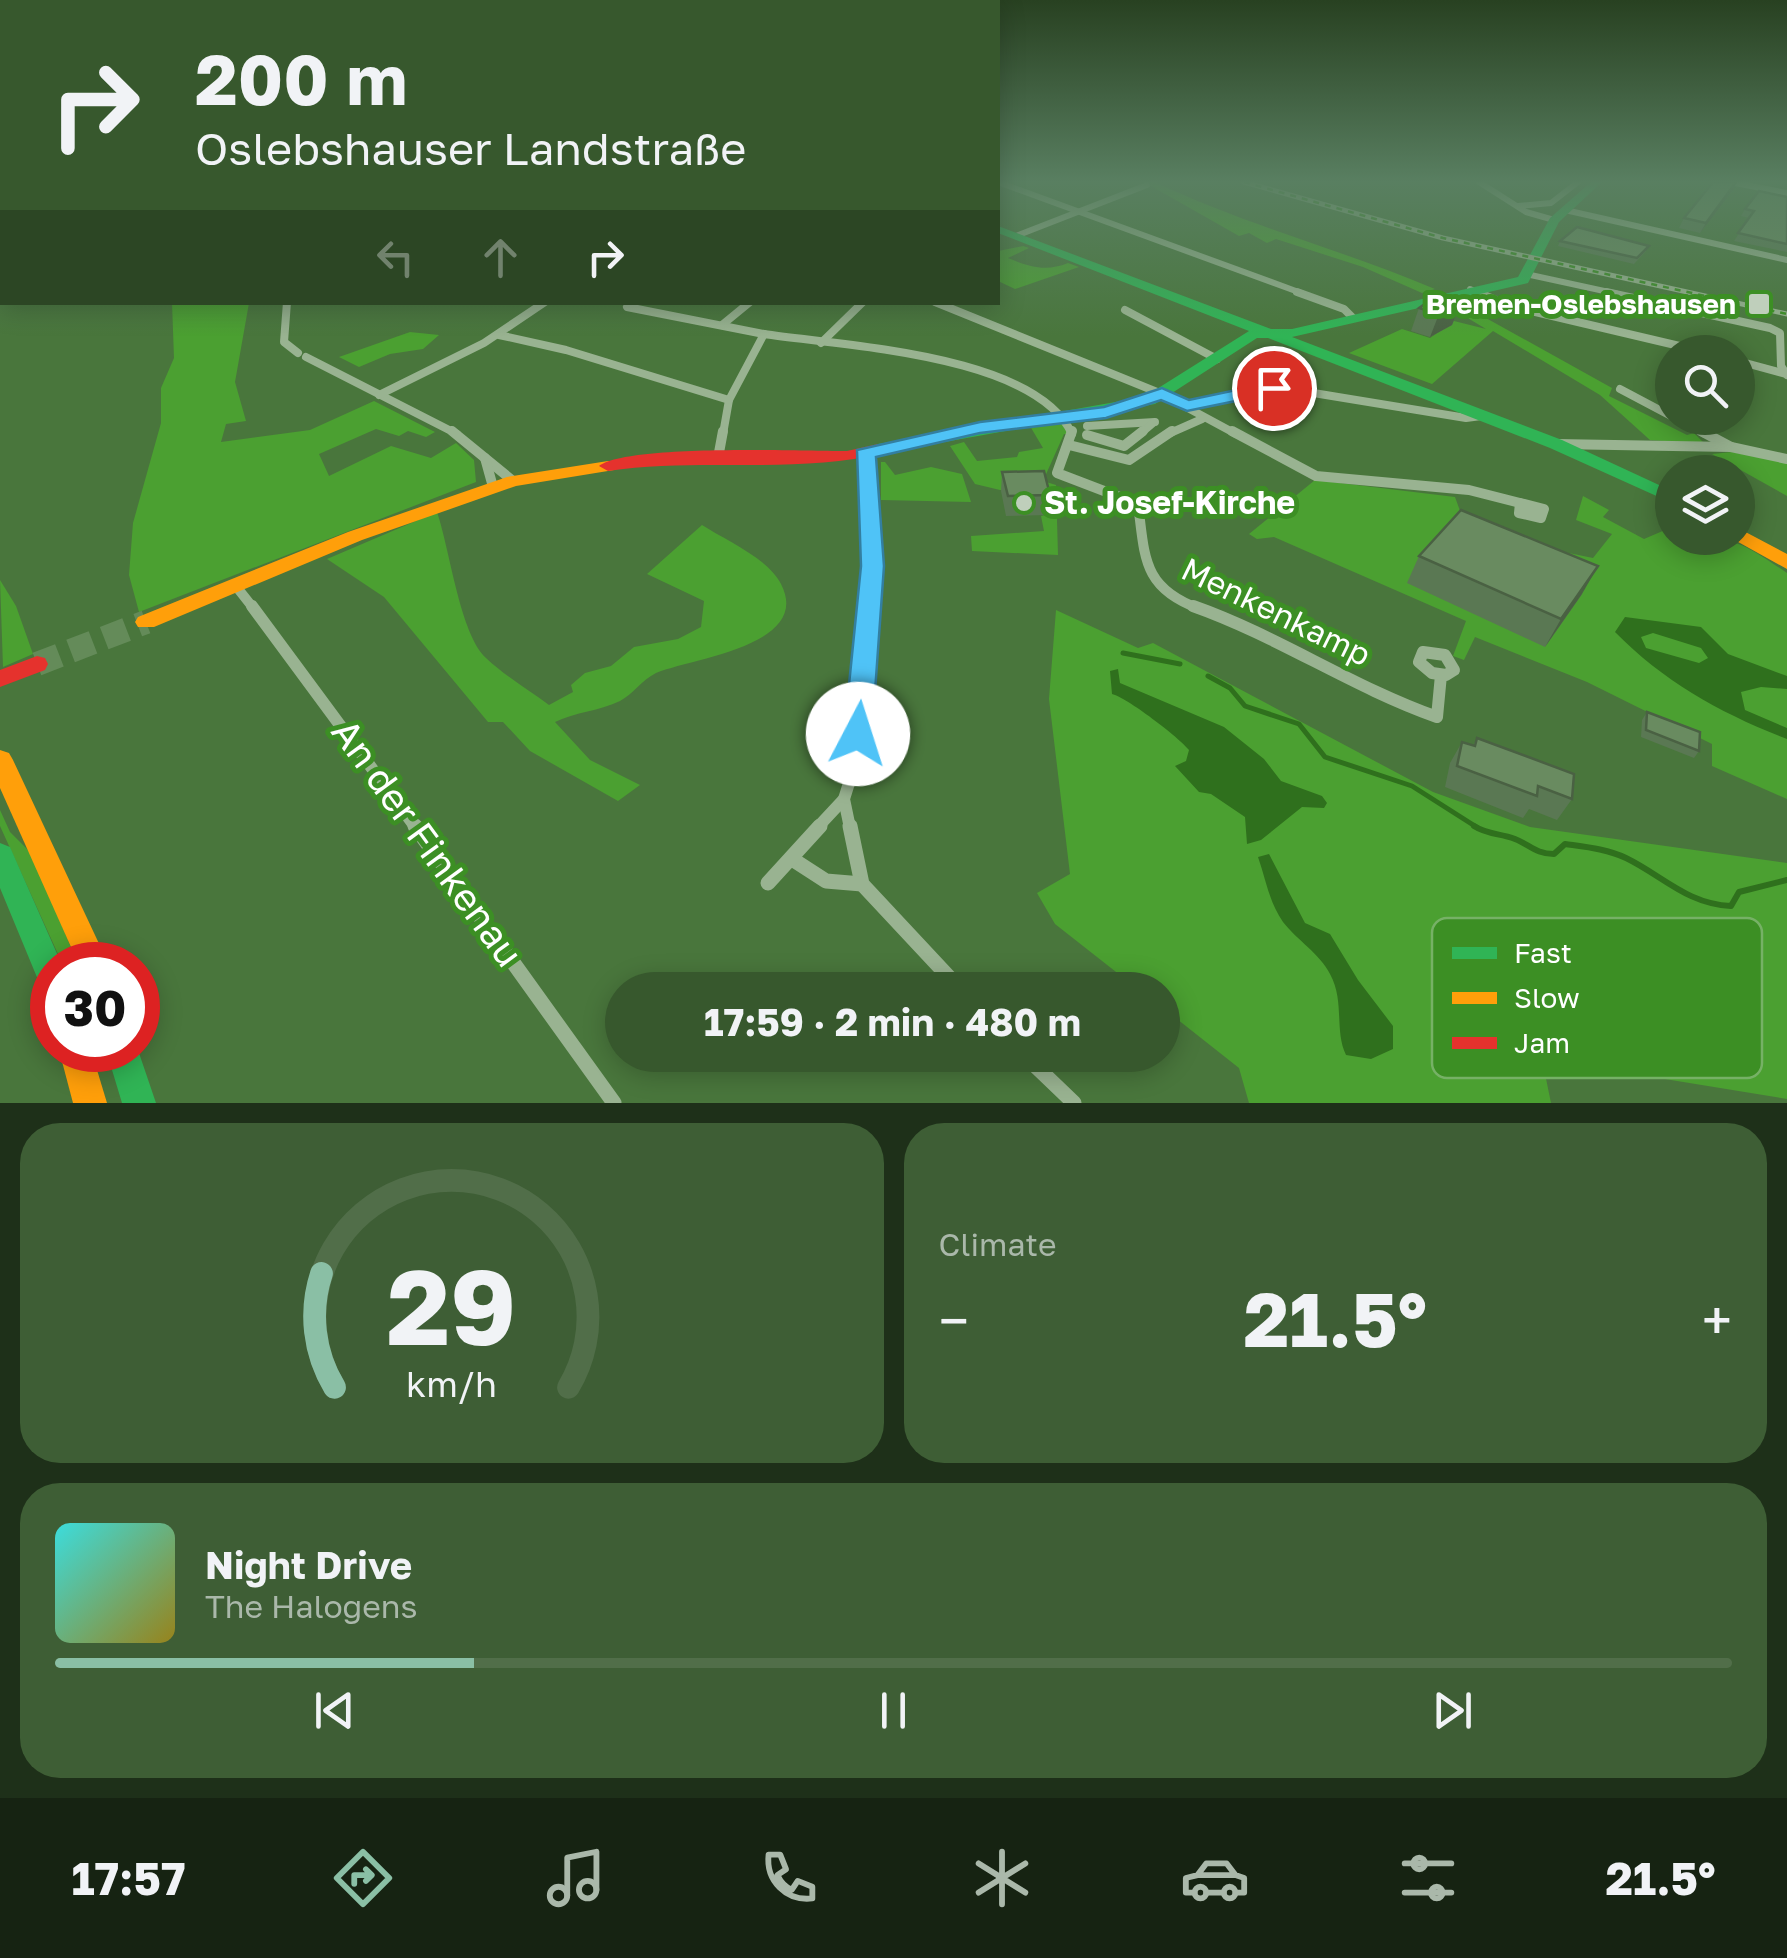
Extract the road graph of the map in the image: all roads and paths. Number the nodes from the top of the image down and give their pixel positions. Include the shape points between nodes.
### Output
1 (1011, 233) edge
2 (1136, 233) edge
3 (1549, 233) edge
4 (1653, 233) edge
5 (1787, 260) edge
6 (1526, 274) junction
7 (1472, 290) junction
8 (287, 305) edge
9 (541, 305) edge
10 (630, 305) edge
11 (746, 305) edge
12 (860, 305) edge
13 (943, 305) edge
14 (1126, 310) dead end
15 (1349, 314) junction
16 (1328, 325) junction
17 (722, 326) junction
18 (764, 334) junction
19 (1272, 334) junction
20 (499, 335) junction
21 (1655, 340) edge
22 (820, 343) junction
23 (1217, 359) junction
24 (1349, 364) junction
25 (1755, 366) edge
26 (1787, 374) edge
27 (1620, 390) dead end
28 (1162, 394) junction
29 (380, 395) junction
30 (730, 400) junction
31 (1187, 406) junction
32 (1483, 415) junction
33 (1064, 416) junction
34 (1111, 418) junction
35 (1202, 419) dead end
36 (1087, 430) junction
37 (1069, 444) junction
38 (1556, 444) junction
39 (1732, 447) junction
40 (1083, 448) junction
41 (864, 454) junction
42 (485, 458) junction
43 (718, 458) junction
44 (1787, 459) edge
45 (503, 484) junction
46 (1655, 490) edge
47 (1520, 502) dead end
48 (1755, 544) edge
49 (1787, 563) edge
50 (238, 588) junction
51 (146, 622) tunnel mouth
52 (37, 664) tunnel mouth
53 (1440, 675) dead end
54 (0, 679) edge
55 (0, 760) edge
56 (844, 799) junction
57 (0, 855) edge
58 (792, 859) junction
59 (768, 884) dead end
60 (862, 884) junction
61 (37, 942) edge
62 (83, 942) edge
63 (943, 972) edge
64 (81, 1072) edge
65 (129, 1072) edge
66 (1042, 1072) edge
67 (90, 1103) edge
68 (139, 1103) edge
69 (614, 1103) edge
70 (1074, 1103) edge

1 - 19 main road
2 - 15 street
3 - 6 main road
4 - 5 street
6 - 7 main road
6 - 26 street via 1764,326 1780,333
7 - 15 main road
7 - 21 street via 1510,306
8 - 29 street via 284,342
9 - 20 street
10 - 17 street
11 - 17 street
12 - 22 street
13 - 28 street
14 - 23 street
15 - 16 main road
16 - 19 main road
16 - 24 main road via 1319,339
17 - 18 street
18 - 22 street
18 - 30 street
19 - 23 main road via 1254,334
19 - 24 main road
20 - 29 street
20 - 30 street
22 - 33 street via 966,366 1042,398
23 - 28 main road
24 - 32 main road
25 - 26 street
27 - 39 street
28 - 31 street
28 - 34 main road
29 - 42 street via 460,435
30 - 43 street
31 - 32 street via 1277,387 1466,418
31 - 47 street via 1316,476 1469,490
32 - 38 main road
33 - 34 main road
33 - 36 street
33 - 37 street, Menkenkamp via 1073,432
33 - 41 main road via 942,434
34 - 36 street
34 - 36 street via 1155,422 1124,446
35 - 40 street via 1175,428 1129,460
36 - 40 street
37 - 40 street
37 - 53 street, Menkenkamp via 1057,473 1138,504 1146,569 1178,601 1246,625 1394,702 1437,717
38 - 39 street
38 - 46 main road
39 - 44 street
41 - 43 main road
41 - 56 street via 870,464 873,566 855,764
42 - 45 street
42 - 45 street
43 - 45 main road via 608,464
45 - 50 main road
48 - 49 main road
50 - 51 main road
50 - 69 street, An der Finkenau
52 - 54 main road
55 - 62 main road
56 - 58 street
56 - 60 street
57 - 61 main road
58 - 59 street
58 - 60 street via 826,881
60 - 63 street
64 - 67 main road
65 - 68 main road
66 - 70 street

